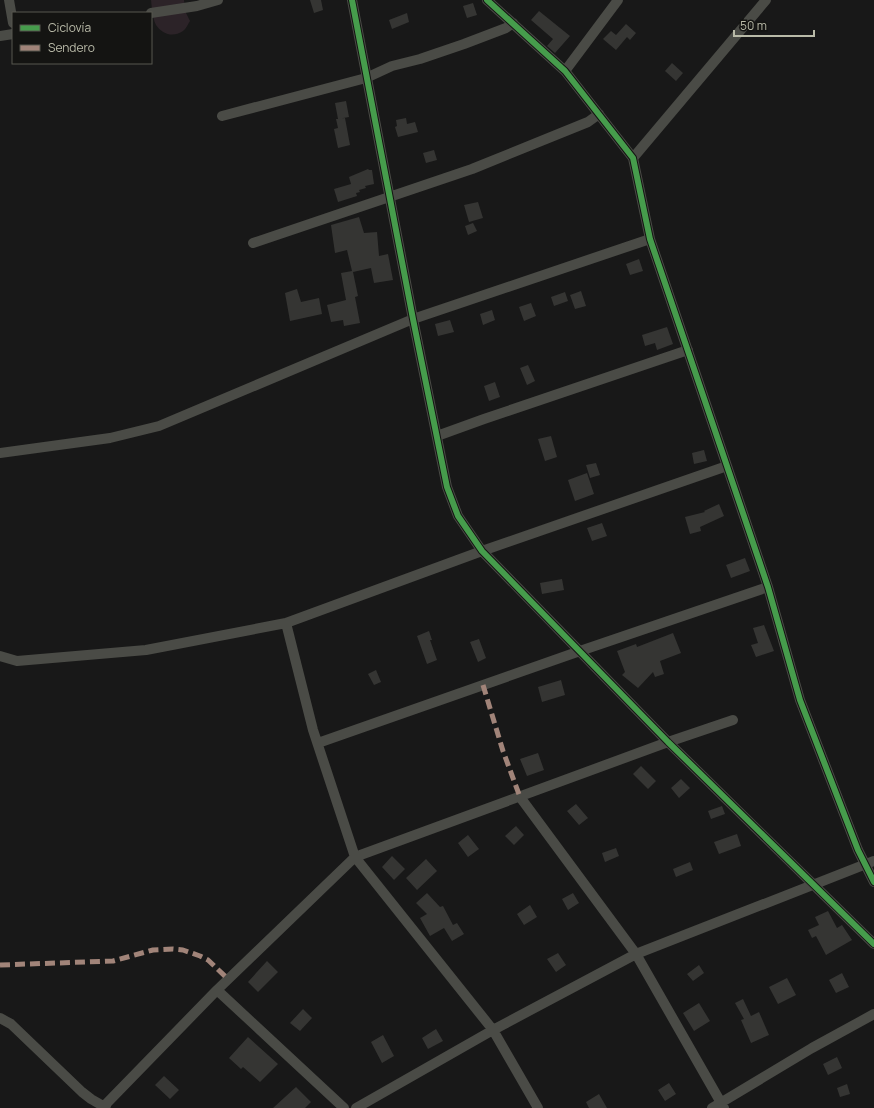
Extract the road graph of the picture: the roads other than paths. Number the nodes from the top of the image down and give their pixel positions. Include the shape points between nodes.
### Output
1 (9, 0) edge
2 (218, 0) edge
3 (352, 0) edge
4 (487, 0) edge
5 (618, 0) edge
6 (766, 0) edge
7 (196, 3) edge
8 (152, 13) edge
9 (12, 17) edge
10 (513, 23) junction
11 (12, 34) edge
12 (0, 36) edge
13 (565, 71) junction
14 (366, 78) junction
15 (599, 114) junction
16 (222, 116) dead end
17 (633, 158) junction
18 (389, 198) junction
19 (650, 239) junction
20 (253, 243) dead end
21 (413, 318) junction
22 (688, 350) junction
23 (437, 436) junction
24 (0, 453) edge
25 (727, 466) junction
26 (482, 551) junction
27 (768, 587) junction
28 (286, 623) junction
29 (580, 651) junction
30 (0, 656) edge
31 (733, 720) dead end
32 (668, 742) junction
33 (318, 743) junction
34 (520, 797) junction
35 (355, 857) junction
36 (870, 863) edge
37 (874, 882) edge
38 (813, 885) junction
39 (874, 944) edge
40 (636, 954) junction
41 (217, 990) junction
42 (874, 1014) edge
43 (0, 1018) edge
44 (492, 1030) junction
45 (719, 1106) edge
46 (105, 1108) edge
47 (344, 1108) edge
48 (356, 1108) edge
49 (538, 1108) edge

1 - 9 street
2 - 7 street
3 - 14 street
4 - 10 street
5 - 13 street
6 - 17 street
7 - 8 street
10 - 13 street
10 - 14 street via 506,28 420,59 392,66
11 - 12 street
13 - 15 street
14 - 16 street
14 - 18 street
15 - 17 street
15 - 18 street via 588,122 479,166
17 - 19 street
18 - 20 street
18 - 21 street
19 - 21 street
19 - 22 street
21 - 23 street
21 - 24 street via 159,426 110,438
22 - 23 street
22 - 25 street
23 - 26 street via 447,487 458,516
25 - 26 street
25 - 27 street
26 - 28 street
26 - 29 street
27 - 29 street
27 - 36 street via 800,700 858,850
28 - 30 street via 146,650 17,660
28 - 33 street
29 - 32 street
29 - 33 street
31 - 32 street
32 - 34 street
32 - 38 street
33 - 35 street
34 - 35 street
34 - 40 street
35 - 41 street
35 - 44 street
36 - 37 street
36 - 38 street
38 - 39 street
38 - 40 street
40 - 44 street
40 - 45 street
41 - 46 street
41 - 47 street
42 - 45 street via 812,1048
43 - 46 street via 11,1024 87,1095
44 - 48 street
44 - 49 street

